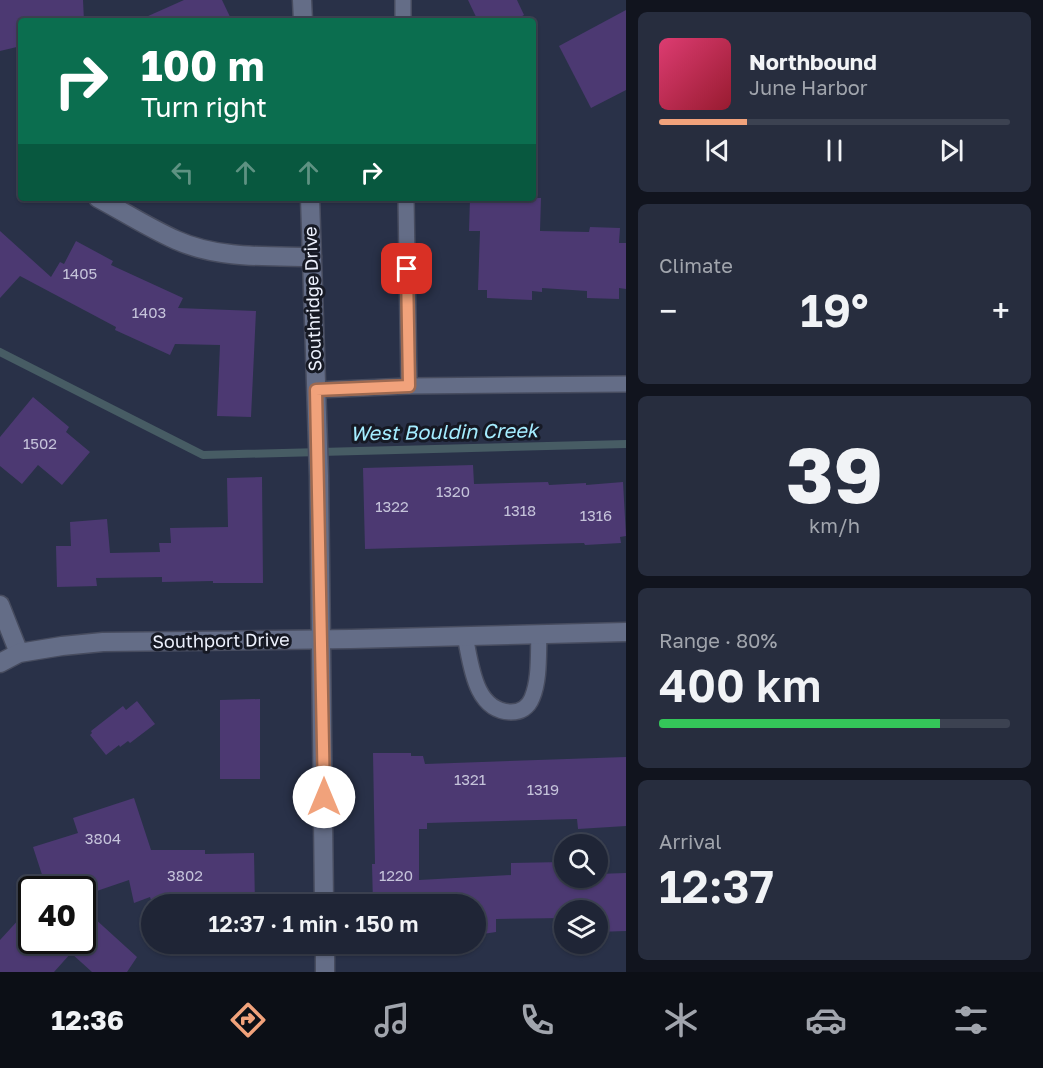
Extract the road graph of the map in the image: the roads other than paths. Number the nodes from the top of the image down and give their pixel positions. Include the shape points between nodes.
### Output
1 (302, 0) edge
2 (403, 0) edge
3 (303, 18) edge
4 (403, 18) edge
5 (103, 201) edge
6 (310, 201) edge
7 (406, 201) edge
8 (312, 256) junction
9 (626, 384) edge
10 (409, 386) junction
11 (316, 390) junction
12 (0, 605) edge
13 (626, 632) edge
14 (539, 634) junction
15 (465, 636) junction
16 (322, 640) junction
17 (19, 653) junction
18 (0, 663) edge
19 (324, 894) edge
20 (325, 954) edge
21 (325, 972) edge

1 - 3 street
2 - 4 lane
5 - 8 street via 176,241 208,250 242,256
6 - 8 street, Southridge Drive
7 - 10 lane
8 - 11 street, Southridge Drive
9 - 10 lane
10 - 11 lane
11 - 16 street, Southridge Drive
12 - 17 street
13 - 14 street, Southport Drive
14 - 15 street, Southport Drive
14 - 15 lane via 533,697 528,706 517,712 504,712 484,699 474,679
15 - 16 street, Southport Drive
16 - 17 street, Southport Drive via 103,642
16 - 19 street, Southridge Drive
17 - 18 street, Southport Drive
20 - 21 street

